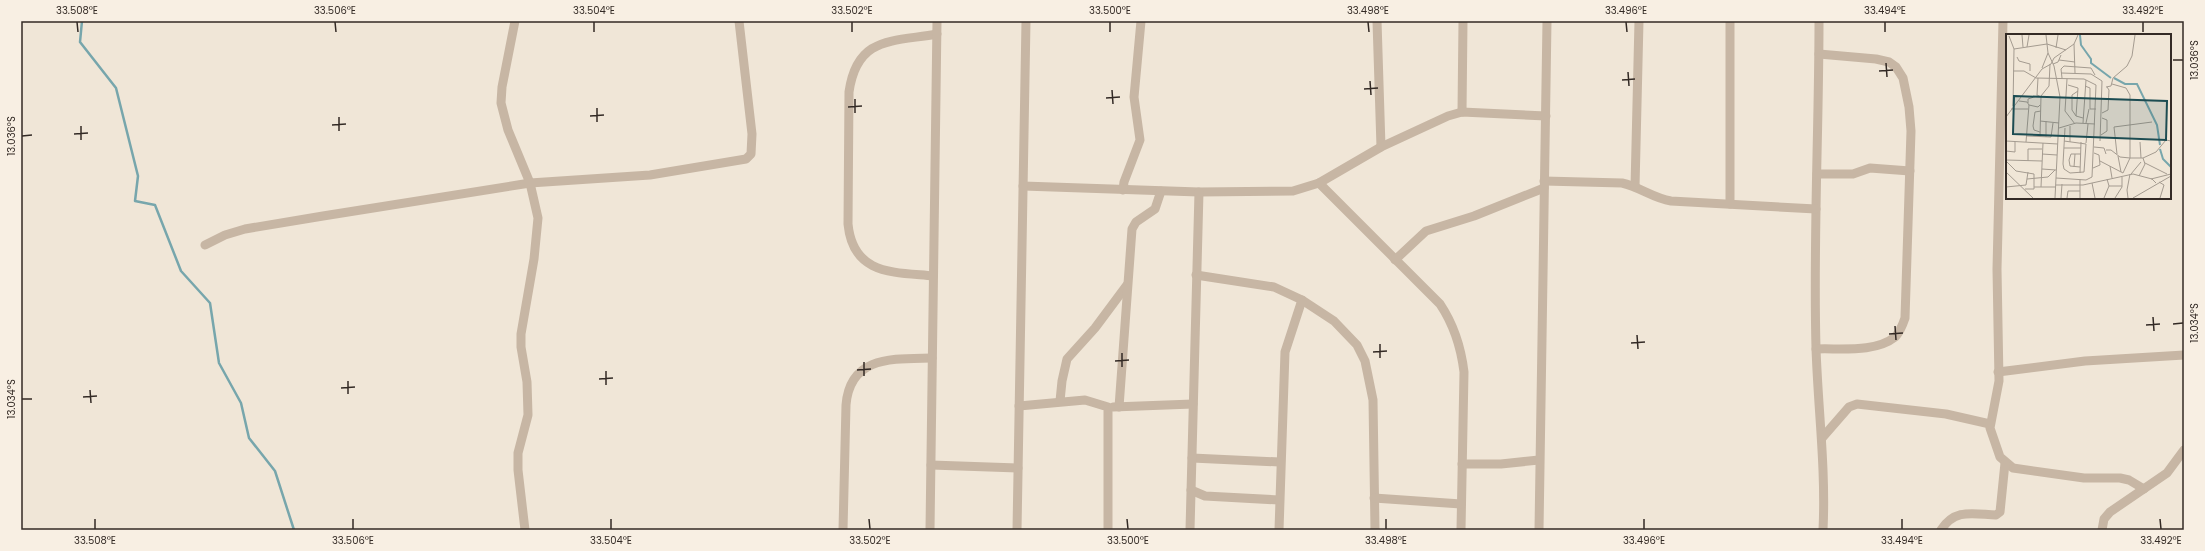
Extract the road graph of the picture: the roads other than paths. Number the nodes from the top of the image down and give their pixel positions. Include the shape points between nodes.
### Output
1 (515, 21) edge
2 (739, 21) edge
3 (937, 21) edge
4 (1026, 21) edge
5 (1141, 21) edge
6 (1377, 21) edge
7 (1463, 21) edge
8 (1547, 21) edge
9 (1639, 21) edge
10 (1730, 21) edge
11 (1818, 21) edge
12 (2003, 21) edge
13 (937, 34) junction
14 (1819, 54) junction
15 (1462, 112) junction
16 (1546, 116) junction
17 (1381, 147) junction
18 (1910, 171) junction
19 (1817, 174) junction
20 (530, 183) junction
21 (1319, 183) junction
22 (1544, 184) junction
23 (1023, 186) junction
24 (1635, 187) junction
25 (1123, 190) junction
26 (1161, 191) junction
27 (1199, 192) junction
28 (1730, 204) junction
29 (1816, 209) junction
30 (206, 245) dead end
31 (1395, 260) junction
32 (1196, 275) junction
33 (933, 276) junction
34 (1127, 285) junction
35 (1302, 300) junction
36 (1816, 349) junction
37 (2184, 355) edge
38 (932, 358) junction
39 (1998, 372) junction
40 (1060, 401) junction
41 (1193, 404) junction
42 (1019, 406) junction
43 (1108, 406) junction
44 (1119, 407) junction
45 (1990, 424) junction
46 (1822, 438) junction
47 (2184, 450) edge
48 (1192, 458) junction
49 (1539, 460) junction
50 (1280, 462) junction
51 (2005, 463) junction
52 (1462, 464) junction
53 (931, 465) junction
54 (1018, 468) junction
55 (2144, 489) junction
56 (1192, 490) junction
57 (1374, 498) junction
58 (1279, 500) junction
59 (1461, 504) junction
60 (525, 530) edge
61 (843, 530) edge
62 (930, 530) edge
63 (1017, 530) edge
64 (1108, 530) edge
65 (1190, 530) edge
66 (1279, 530) edge
67 (1375, 530) edge
68 (1461, 530) edge
69 (1539, 530) edge
70 (1823, 530) edge
71 (1941, 530) edge
72 (2102, 530) edge

1 - 20 street via 502,87 502,103 508,130
2 - 20 street via 752,134 751,154 746,159 650,175
3 - 13 street
4 - 23 street
5 - 25 street via 1134,97 1140,140
6 - 17 street
7 - 15 street
8 - 16 street
9 - 24 street
10 - 28 street
11 - 14 street
12 - 39 street via 1997,269
13 - 33 street
13 - 33 street via 883,43 868,49 853,73 849,92 848,224 854,248 867,263 877,269
14 - 18 street via 1876,59 1896,67 1903,78 1909,107
14 - 19 street
15 - 16 street
15 - 17 street
16 - 22 street
17 - 21 street
18 - 19 street via 1870,168 1853,174
18 - 36 street via 1905,318 1902,327 1896,336 1878,345
19 - 29 street
20 - 30 street via 245,229 225,235
20 - 60 street via 536,206 537,232 521,328 528,415 518,453
21 - 27 street via 1293,191
21 - 31 street
22 - 24 street via 1622,183
22 - 31 street via 1474,216 1426,231
22 - 49 street
23 - 25 street
23 - 42 street
24 - 28 street via 1663,200
25 - 26 street
26 - 27 street
26 - 34 street via 1155,210 1133,225
27 - 32 street
28 - 29 street
29 - 36 street
31 - 52 street via 1440,304 1458,339 1464,372
32 - 35 street via 1268,286
32 - 41 street
33 - 38 street
34 - 40 street via 1095,328 1067,359
34 - 44 street
35 - 50 street via 1285,352
35 - 57 street via 1334,321 1357,345 1365,362 1373,400
36 - 46 street
37 - 39 street via 2085,361
38 - 53 street
38 - 61 street via 882,360 868,366 849,386 846,405
39 - 45 street via 1998,388
40 - 42 street
40 - 43 street via 1084,400
41 - 44 street
41 - 48 street
42 - 54 street
43 - 44 street
43 - 64 street
45 - 46 street via 1946,414 1857,404 1849,407
45 - 51 street via 1998,452
46 - 70 street
47 - 55 street via 2167,473
48 - 50 street
48 - 56 street
49 - 52 street via 1502,464
49 - 69 street
50 - 58 street
51 - 55 street via 2013,468 2032,472 2084,478 2120,478
51 - 71 street via 2000,512 1996,515 1955,515
52 - 59 street
53 - 54 street
53 - 62 street
54 - 63 street
55 - 72 street via 2110,512 2104,518
56 - 58 street via 1205,496
56 - 65 street
57 - 59 street
57 - 67 street
58 - 66 street
59 - 68 street

